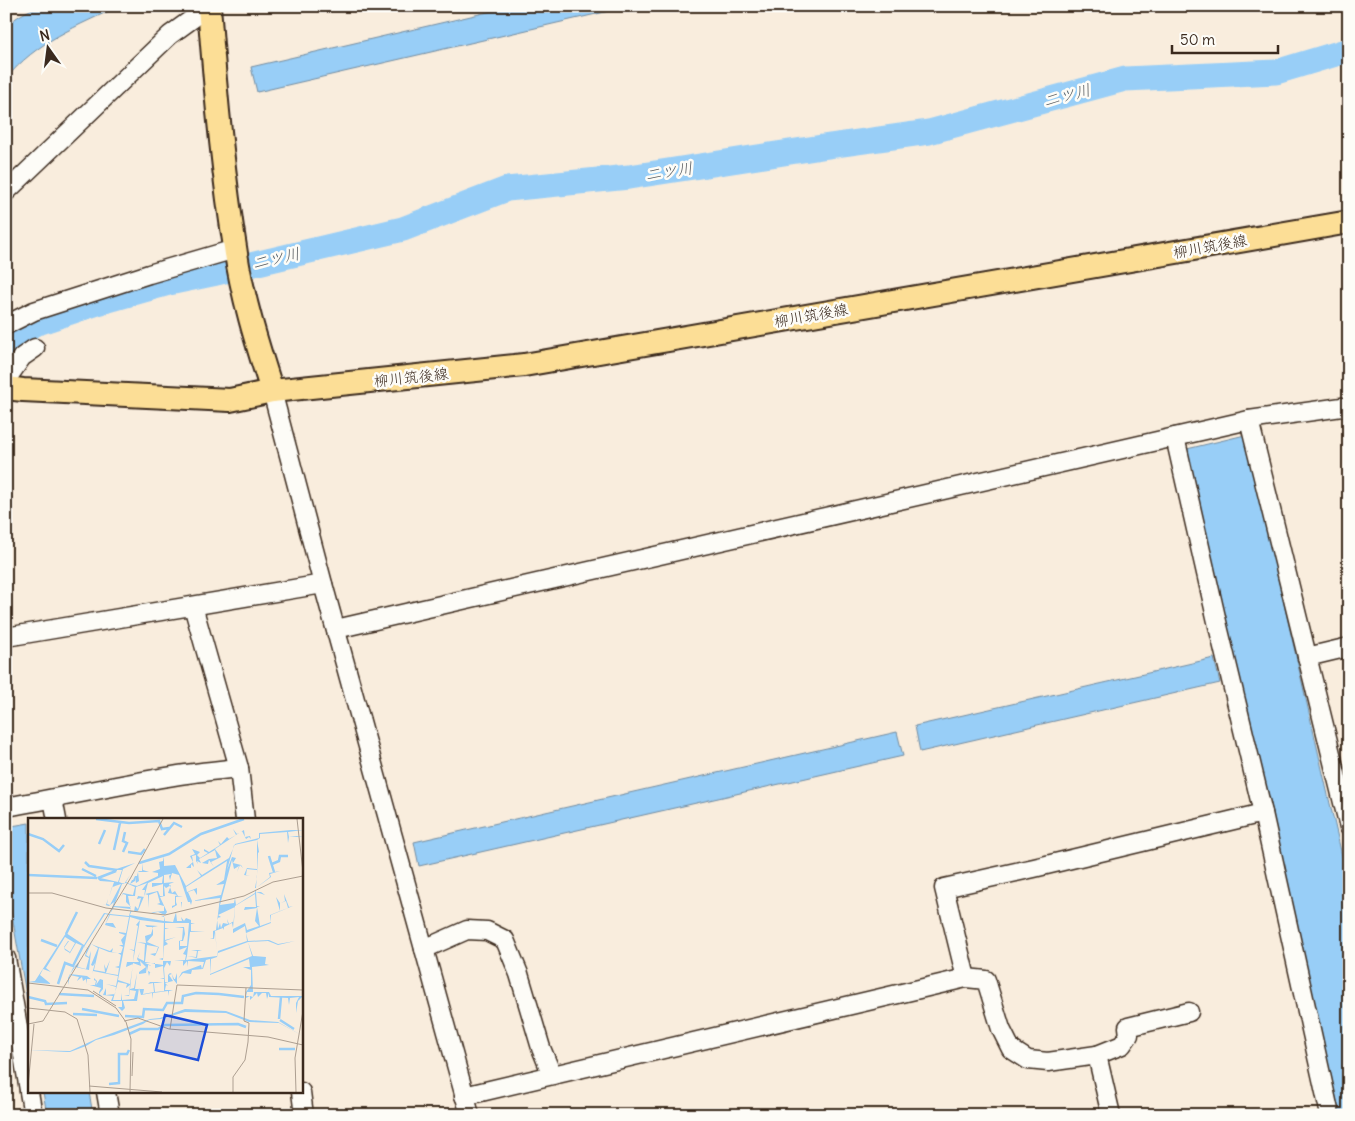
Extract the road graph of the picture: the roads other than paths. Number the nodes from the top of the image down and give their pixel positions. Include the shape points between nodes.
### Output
1 (209, 6) edge
2 (6, 192) edge
3 (1349, 222) edge
4 (235, 249) junction
5 (6, 325) edge
6 (35, 348) dead end
7 (12, 386) edge
8 (272, 391) junction
9 (1349, 406) edge
10 (1250, 420) junction
11 (1175, 437) junction
12 (323, 584) junction
13 (193, 606) junction
14 (336, 629) junction
15 (6, 637) edge
16 (1349, 647) edge
17 (1307, 657) junction
18 (239, 768) junction
19 (53, 799) junction
20 (6, 807) edge
21 (1263, 813) junction
22 (57, 818) edge
23 (245, 818) edge
24 (1349, 827) edge
25 (424, 950) junction
26 (6, 958) edge
27 (966, 978) junction
28 (1189, 1012) dead end
29 (1097, 1055) junction
30 (552, 1075) junction
31 (28, 1085) edge
32 (30, 1094) edge
33 (106, 1094) edge
34 (301, 1094) edge
35 (464, 1096) junction
36 (33, 1115) edge
37 (110, 1115) edge
38 (304, 1115) edge
39 (470, 1115) edge
40 (1111, 1115) edge
41 (1330, 1115) edge

1 - 2 street via 170,35
1 - 4 main road via 218,126
3 - 8 main road, 柳川筑後線 via 524,365
4 - 5 street via 34,311
4 - 8 main road
6 - 7 street via 22,357
7 - 8 main road, 柳川筑後線 via 230,400
8 - 12 street
9 - 10 street
10 - 11 street
10 - 17 street
11 - 14 street
11 - 21 street
12 - 13 street
12 - 14 street
13 - 15 street
13 - 18 street
14 - 25 street
16 - 17 street
17 - 24 street
18 - 19 street via 180,774
18 - 23 street
19 - 20 street
19 - 22 street
21 - 27 street via 944,888
21 - 41 street
25 - 30 street via 467,930 487,930 505,940
25 - 35 street
26 - 31 street
27 - 29 street via 986,980 1001,1029 1011,1049 1028,1060 1048,1062
27 - 30 street
28 - 29 street via 1128,1027 1129,1035 1122,1045
29 - 40 street
30 - 35 street
32 - 36 street
33 - 37 street
34 - 38 street
35 - 39 street

